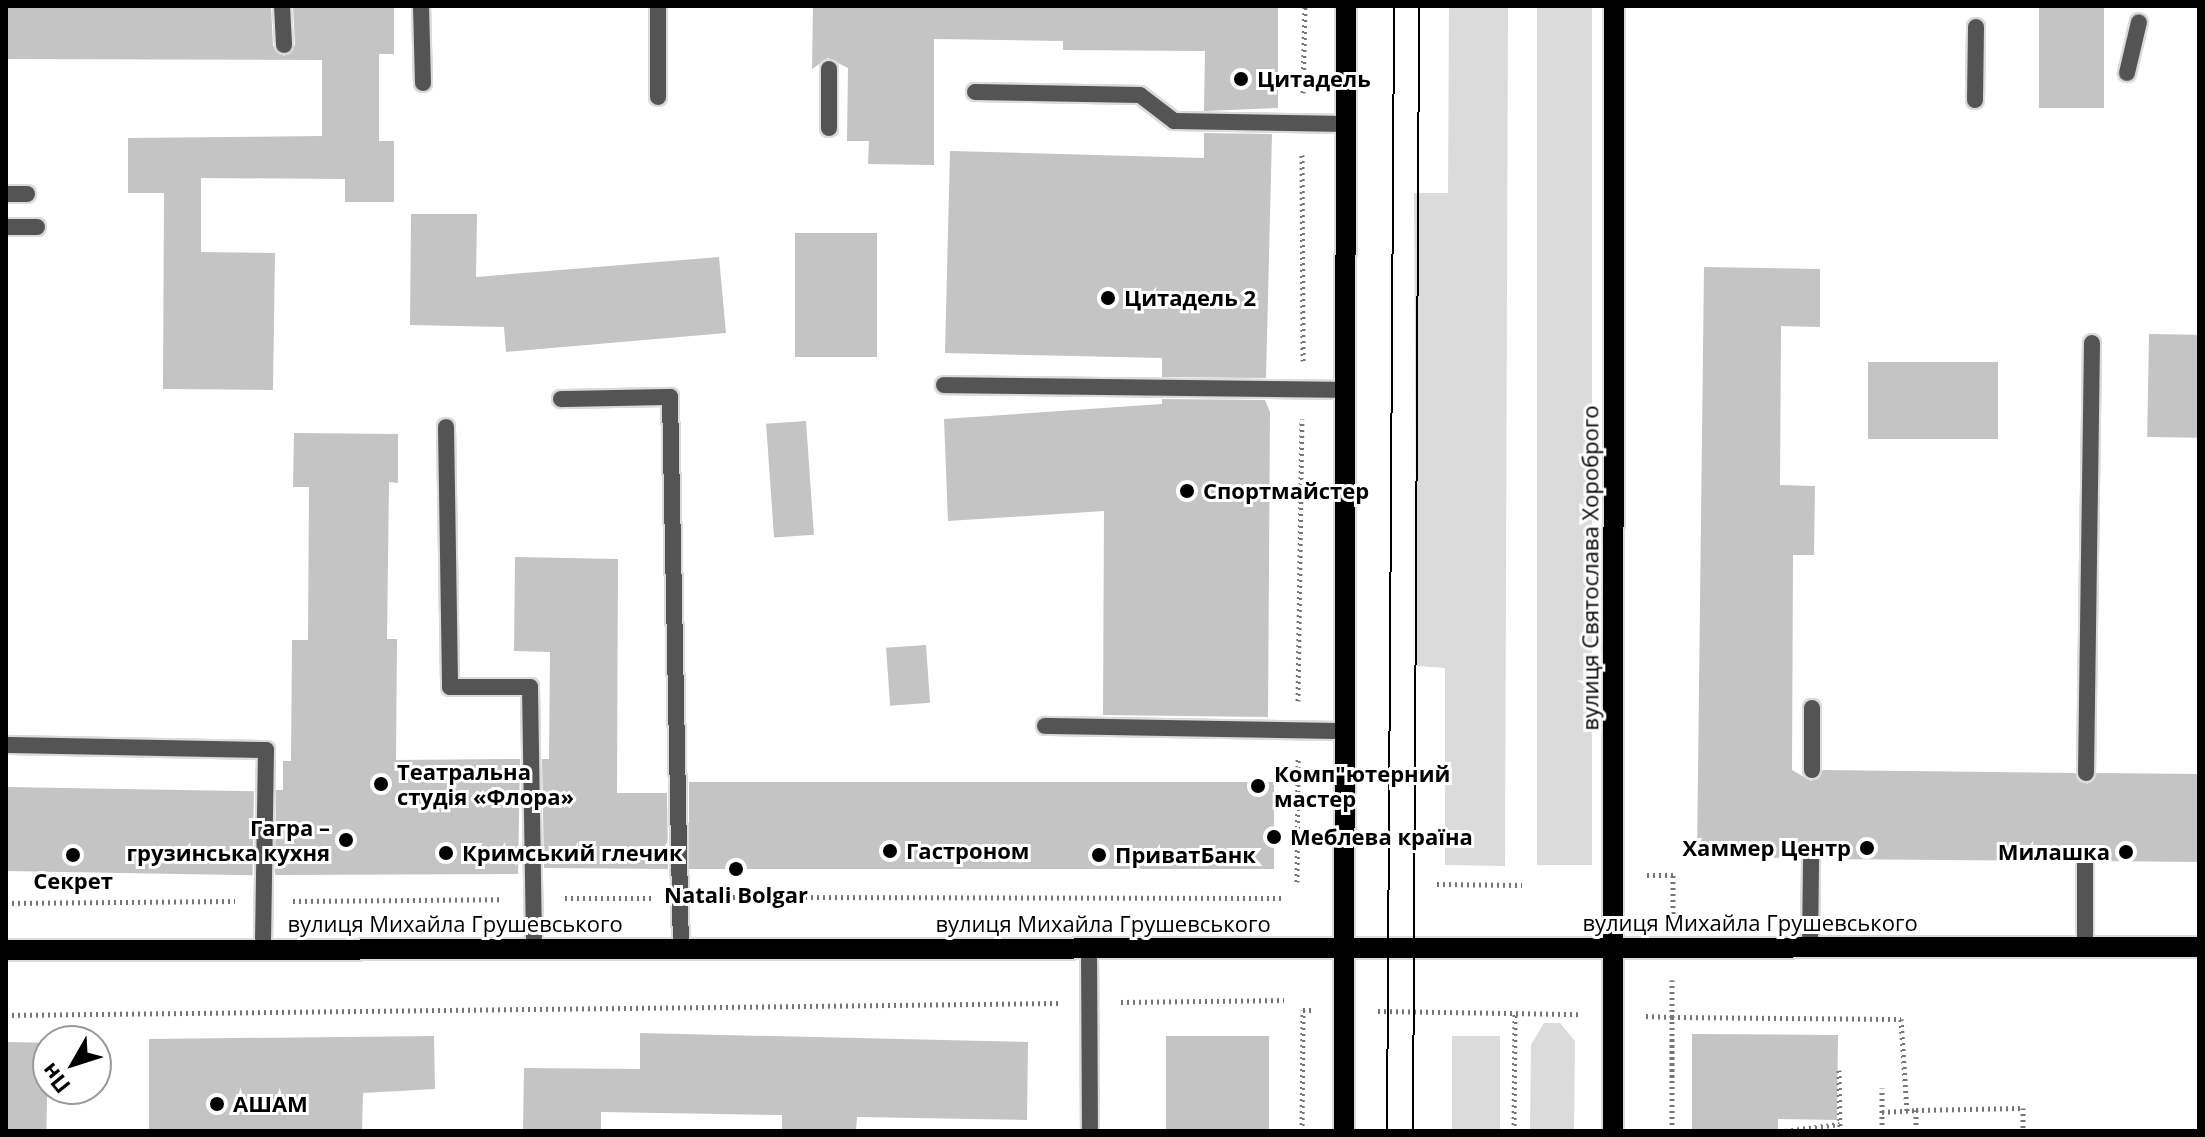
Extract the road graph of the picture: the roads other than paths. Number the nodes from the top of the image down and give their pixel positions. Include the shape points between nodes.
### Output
1 (282, 6) edge
2 (421, 6) edge
3 (658, 6) edge
4 (1346, 6) edge
5 (1614, 6) edge
6 (2139, 22) dead end
7 (1976, 27) dead end
8 (284, 45) dead end
9 (829, 69) dead end
10 (2127, 73) dead end
11 (423, 83) dead end
12 (975, 92) dead end
13 (658, 97) dead end
14 (1975, 100) dead end
15 (1345, 124) junction
16 (829, 128) dead end
17 (6, 194) edge
18 (27, 194) dead end
19 (6, 227) edge
20 (37, 227) dead end
21 (2092, 343) dead end
22 (944, 385) dead end
23 (1345, 390) junction
24 (561, 399) dead end
25 (446, 427) dead end
26 (1812, 708) dead end
27 (1045, 726) dead end
28 (1343, 731) junction
29 (6, 745) edge
30 (1812, 770) dead end
31 (2086, 773) dead end
32 (1811, 859) dead end
33 (2085, 861) dead end
34 (1810, 946) junction
35 (1089, 947) junction
36 (1613, 947) junction
37 (2199, 947) edge
38 (263, 948) junction
39 (681, 948) junction
40 (1344, 948) junction
41 (2085, 948) junction
42 (534, 949) junction
43 (6, 950) edge
44 (1090, 1131) edge
45 (1344, 1131) edge
46 (1613, 1131) edge

1 - 8 lane
2 - 11 lane
3 - 13 lane
4 - 15 main road
5 - 36 main road, вулиця Святослава Хороброго
6 - 10 lane
7 - 14 lane
9 - 16 lane
12 - 15 lane via 1140,95 1174,121
15 - 23 main road
17 - 18 lane
19 - 20 lane
21 - 31 lane
22 - 23 lane
23 - 28 main road
24 - 39 lane via 670,397
25 - 42 lane via 450,687 530,687
26 - 30 lane
27 - 28 lane
28 - 40 main road
29 - 38 lane via 266,750
32 - 34 lane
33 - 41 lane
34 - 36 main road, вулиця Михайла Грушевського
34 - 41 main road, вулиця Михайла Грушевського
35 - 39 main road, вулиця Михайла Грушевського
35 - 40 main road, вулиця Михайла Грушевського
35 - 44 lane
36 - 40 main road, вулиця Михайла Грушевського
36 - 46 main road, вулиця Святослава Хороброго
37 - 41 main road, вулиця Михайла Грушевського
38 - 42 main road, вулиця Михайла Грушевського
38 - 43 main road, вулиця Михайла Грушевського
39 - 42 main road, вулиця Михайла Грушевського
40 - 45 main road

